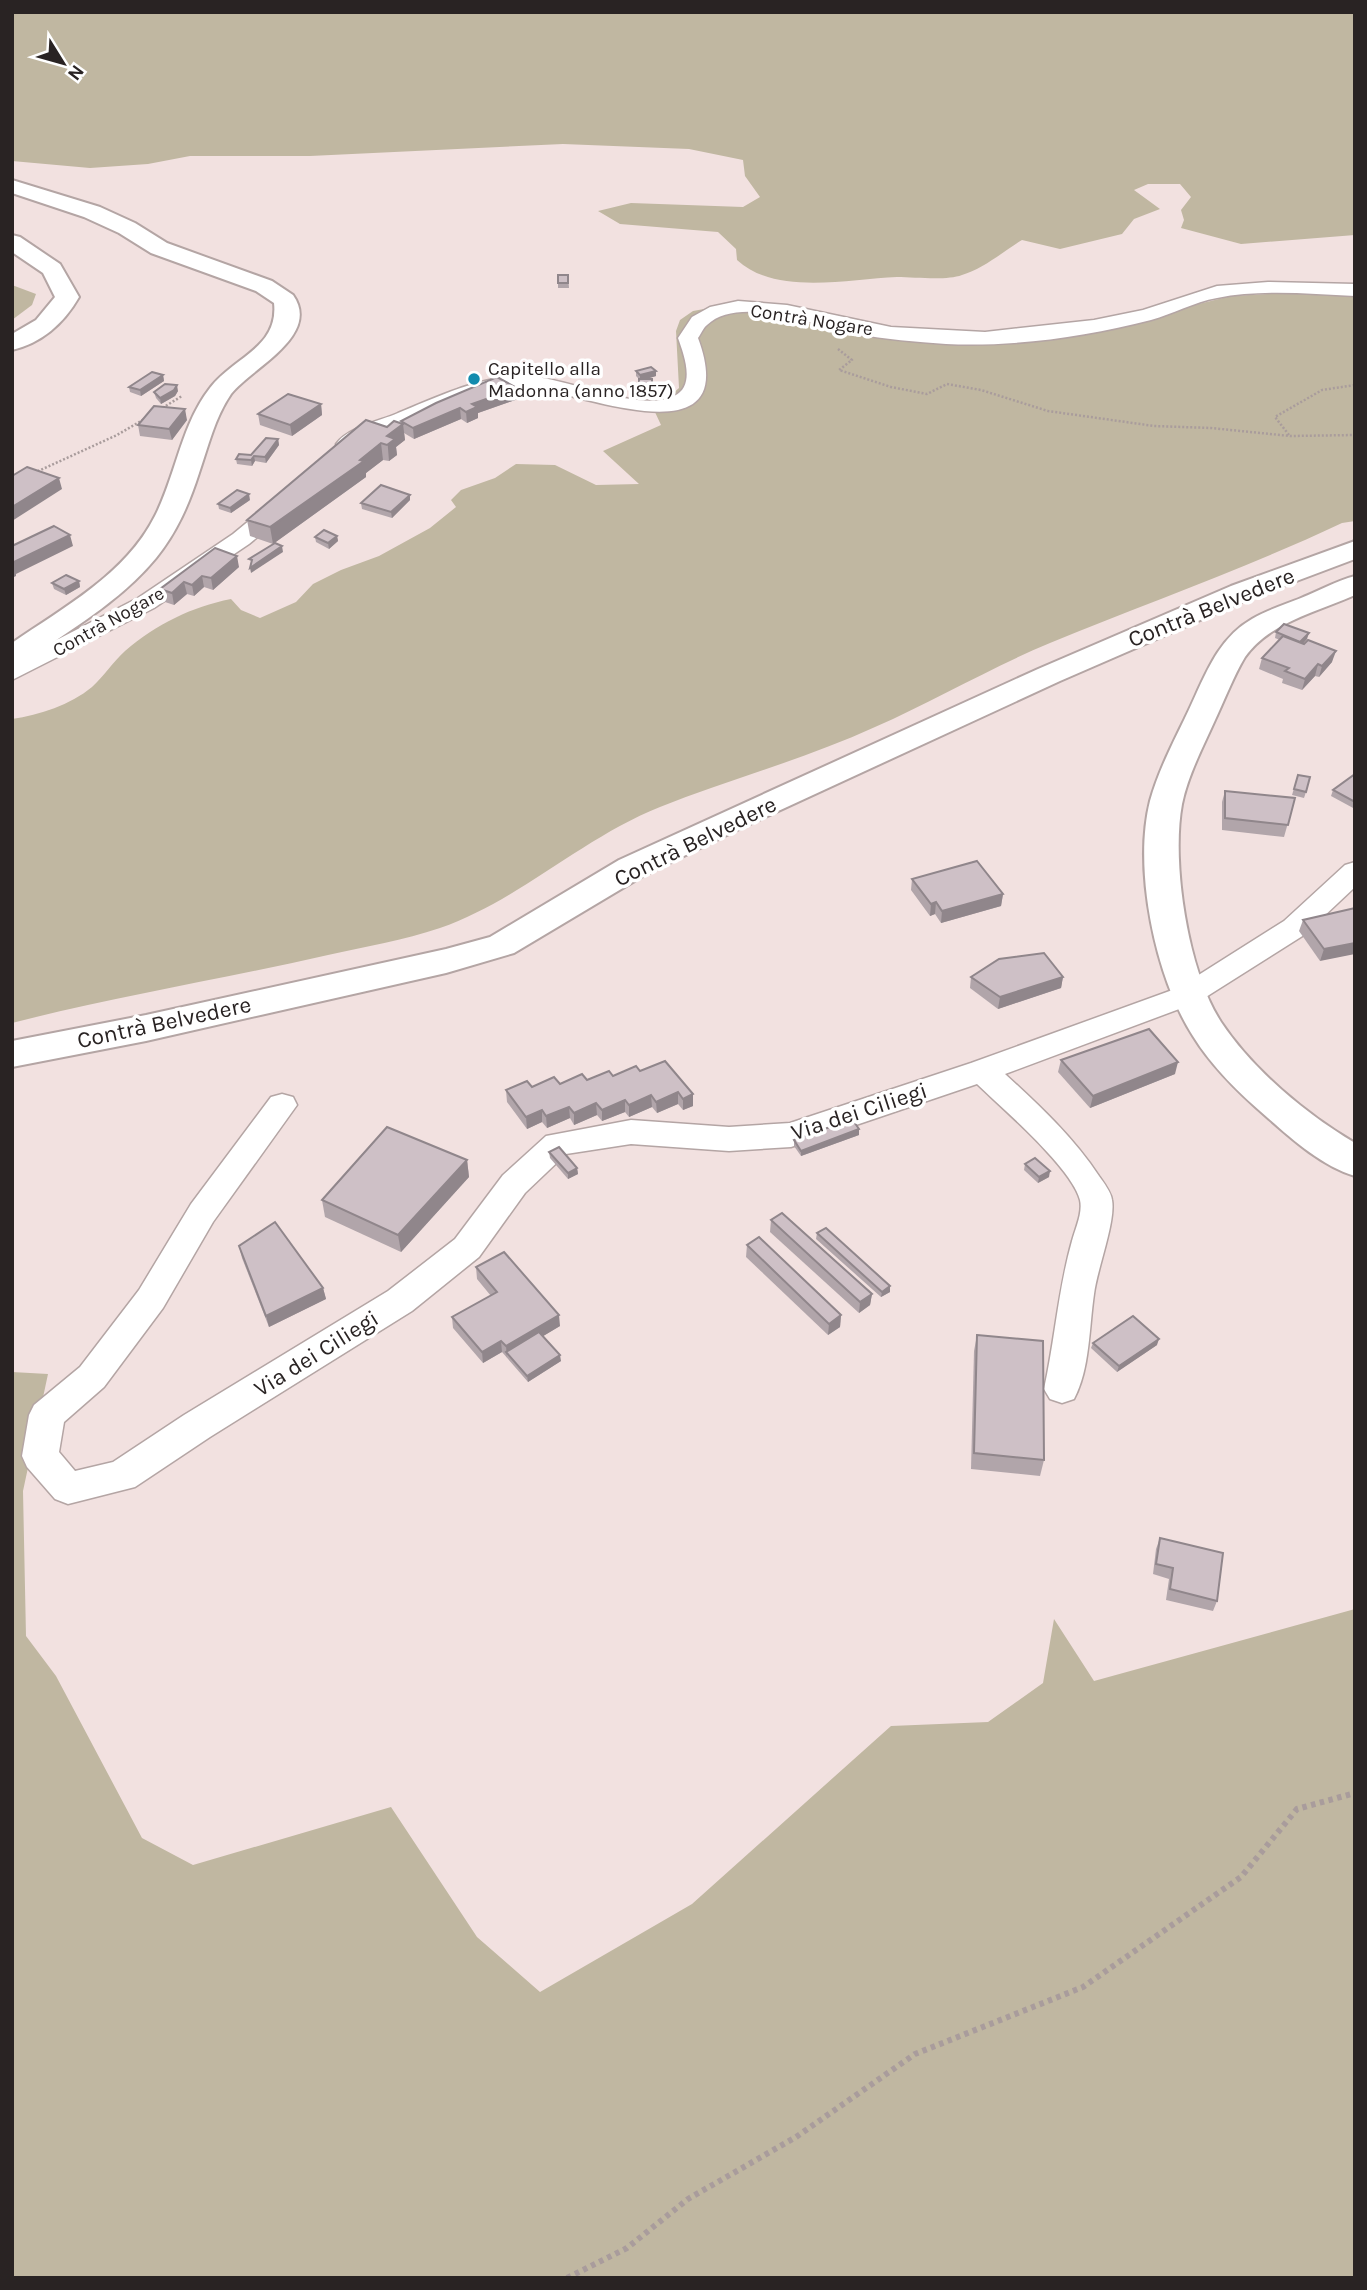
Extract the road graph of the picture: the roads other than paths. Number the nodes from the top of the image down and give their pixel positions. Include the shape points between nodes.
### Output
1 (12, 186) edge
2 (12, 242) edge
3 (1355, 290) edge
4 (12, 343) edge
5 (333, 456) edge
6 (297, 492) edge
7 (1355, 549) edge
8 (1355, 585) edge
9 (12, 657) edge
10 (12, 673) edge
11 (1355, 871) edge
12 (1188, 995) junction
13 (12, 1054) edge
14 (982, 1071) junction
15 (282, 1105) dead end
16 (1355, 1162) edge
17 (1062, 1389) dead end

1 - 9 street, Contrà Nogare via 92,212 159,248 264,286 285,300 288,313 275,344 222,389 208,410 186,478 149,550 121,579
2 - 4 street via 52,269 66,297 59,313 46,325
3 - 5 street, Contrà Nogare via 1219,292 1127,319 973,337 912,335 764,308 729,308 705,314 695,323 688,338 697,363 696,385 692,393 671,406 647,407 532,382 484,386 374,430
6 - 10 street, Contrà Nogare via 241,539 146,603
7 - 13 street, Contrà Belvedere via 1241,592 1061,670 723,824 631,869 502,945 146,1028
8 - 12 street via 1289,611 1247,636 1226,660 1181,756 1166,805 1162,844 1165,894
11 - 12 street, Via dei Ciliegi via 1294,928
12 - 14 street, Via dei Ciliegi
12 - 16 street via 1212,1036 1250,1080 1324,1143
14 - 15 street, Via dei Ciliegi via 783,1136 729,1139 631,1132 557,1144 514,1184 467,1248 400,1301 122,1476 68,1488 40,1456 47,1415 92,1377 151,1299 202,1213
14 - 17 street via 1042,1126 1073,1161 1096,1198

